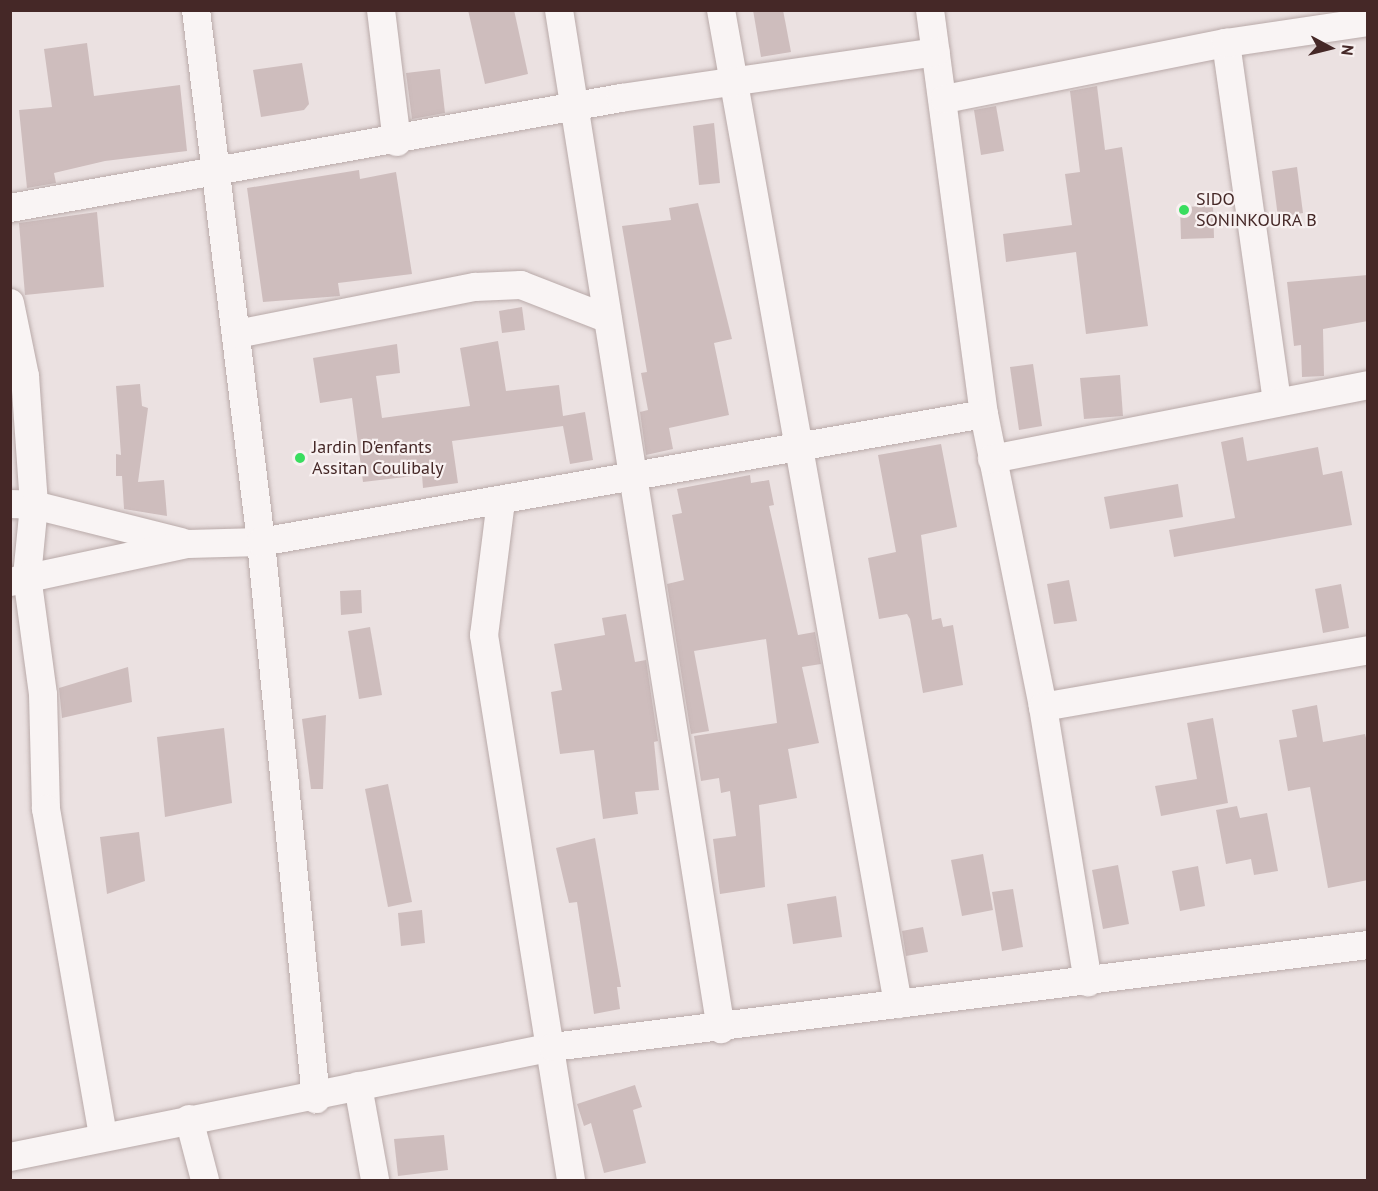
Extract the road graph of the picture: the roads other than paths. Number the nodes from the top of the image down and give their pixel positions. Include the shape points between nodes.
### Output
1 (196, 10) edge
2 (381, 10) edge
3 (559, 10) edge
4 (721, 10) edge
5 (930, 10) edge
6 (1368, 22) edge
7 (1226, 43) junction
8 (936, 52) junction
9 (733, 81) junction
10 (945, 99) junction
11 (575, 108) junction
12 (397, 142) junction
13 (214, 172) junction
14 (10, 208) edge
15 (10, 303) edge
16 (608, 319) junction
17 (237, 334) junction
18 (1368, 385) edge
19 (1277, 402) junction
20 (984, 414) junction
21 (798, 446) junction
22 (992, 459) junction
23 (633, 479) junction
24 (501, 501) junction
25 (22, 504) edge
26 (261, 542) junction
27 (188, 544) junction
28 (19, 579) edge
29 (1368, 650) edge
30 (1043, 707) junction
31 (1368, 945) edge
32 (1088, 982) junction
33 (898, 1004) junction
34 (721, 1029) junction
35 (553, 1047) junction
36 (358, 1086) junction
37 (316, 1099) junction
38 (189, 1119) junction
39 (103, 1135) junction
40 (10, 1157) edge
41 (205, 1180) edge
42 (375, 1180) edge
43 (571, 1180) edge

1 - 13 street
2 - 12 street
3 - 11 street
4 - 9 street
5 - 8 street
6 - 7 street
7 - 10 street
7 - 19 street
8 - 9 street
8 - 10 street
9 - 11 street
9 - 21 street
10 - 20 street
11 - 12 street
11 - 16 street
12 - 13 street
13 - 14 street
13 - 17 street
15 - 25 street via 25,376
16 - 17 street via 521,285 475,287
16 - 23 street
17 - 26 street
18 - 19 street
19 - 22 street
20 - 21 street
20 - 22 street
21 - 23 street
21 - 33 street
22 - 30 street
23 - 24 street
23 - 34 street
24 - 26 street
24 - 35 street via 484,636
25 - 27 street
25 - 28 street
26 - 27 street
26 - 37 street
27 - 28 street
28 - 39 street via 43,695 46,809
29 - 30 street
30 - 32 street
31 - 32 street
32 - 33 street
33 - 34 street
34 - 35 street
35 - 36 street
35 - 43 street
36 - 37 street
36 - 42 street
37 - 38 street
38 - 39 street
38 - 41 street
39 - 40 street

